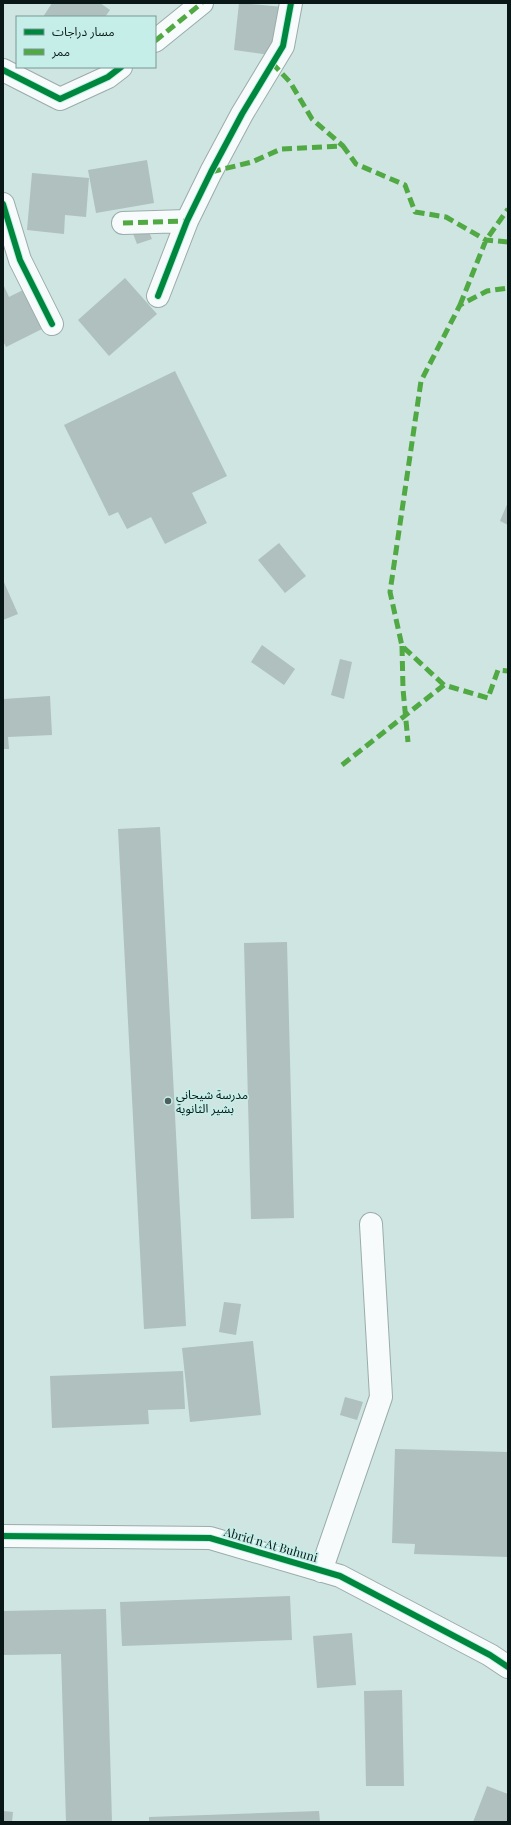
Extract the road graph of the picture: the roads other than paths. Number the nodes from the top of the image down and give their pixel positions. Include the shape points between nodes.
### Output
1 (202, 3) edge
2 (291, 3) edge
3 (156, 39) edge
4 (120, 68) edge
5 (3, 70) edge
6 (3, 204) edge
7 (187, 221) junction
8 (123, 223) dead end
9 (158, 296) dead end
10 (52, 324) dead end
11 (371, 1224) dead end
12 (5, 1536) edge
13 (321, 1571) junction
14 (508, 1667) edge

1 - 3 street
2 - 7 street via 283,46 242,114
4 - 5 street via 108,77 60,99
6 - 10 street via 20,260
7 - 8 street
7 - 9 street
11 - 13 street via 381,1397
12 - 13 street, Abrid n At Buhuni via 210,1538
13 - 14 street, Abrid n At Buhuni via 347,1580

